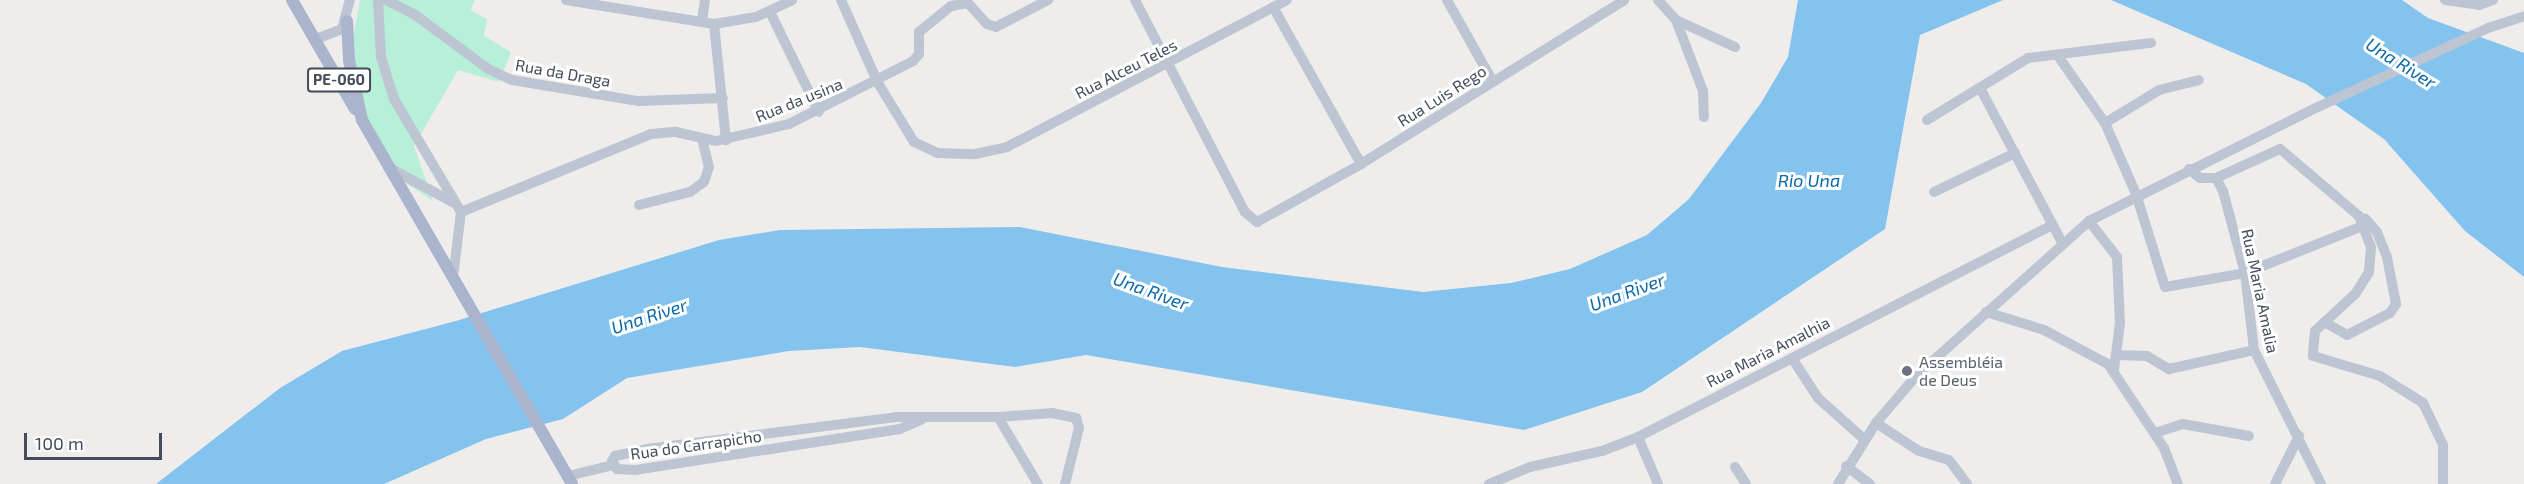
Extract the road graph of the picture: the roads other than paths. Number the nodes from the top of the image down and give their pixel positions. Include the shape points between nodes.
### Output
1 (292, 0) edge
2 (350, 0) edge
3 (378, 0) edge
4 (386, 0) edge
5 (566, 0) edge
6 (705, 0) edge
7 (792, 0) edge
8 (841, 0) edge
9 (1048, 0) edge
10 (1134, 0) edge
11 (1287, 0) edge
12 (1447, 0) edge
13 (1624, 0) edge
14 (1658, 0) edge
15 (2445, 0) edge
16 (2493, 0) edge
17 (1273, 7) junction
18 (770, 12) junction
19 (2524, 16) edge
20 (1676, 20) junction
21 (347, 21) junction
22 (702, 21) junction
23 (714, 24) junction
24 (316, 39) junction
25 (2151, 43) dead end
26 (1735, 47) dead end
27 (2058, 56) junction
28 (1167, 66) junction
29 (2199, 80) dead end
30 (878, 82) junction
31 (1493, 82) junction
32 (1980, 88) junction
33 (723, 98) junction
34 (819, 112) junction
35 (1704, 117) dead end
36 (362, 120) junction
37 (1927, 120) dead end
38 (2105, 123) junction
39 (702, 139) junction
40 (726, 140) junction
41 (2015, 153) junction
42 (1361, 165) junction
43 (388, 167) junction
44 (2189, 169) junction
45 (2216, 178) junction
46 (1934, 192) dead end
47 (2136, 194) junction
48 (639, 205) dead end
49 (458, 208) junction
50 (2358, 216) junction
51 (2089, 221) junction
52 (2052, 225) junction
53 (2365, 225) junction
54 (2062, 242) junction
55 (2244, 273) junction
56 (455, 281) junction
57 (1986, 312) junction
58 (2324, 322) junction
59 (2254, 350) junction
60 (2117, 355) junction
61 (1791, 358) junction
62 (2114, 370) junction
63 (998, 417) junction
64 (921, 420) junction
65 (1876, 423) junction
66 (2155, 433) junction
67 (2249, 436) dead end
68 (2299, 436) junction
69 (1638, 437) junction
70 (1865, 440) junction
71 (613, 465) junction
72 (1846, 466) junction
73 (1735, 467) dead end
74 (570, 480) edge
75 (1038, 484) edge
76 (1065, 484) edge
77 (1489, 484) edge
78 (1658, 484) edge
79 (1746, 484) edge
80 (1838, 484) edge
81 (1870, 484) edge
82 (1967, 484) edge
83 (2178, 484) edge
84 (2275, 484) edge
85 (2321, 484) edge
86 (2443, 484) edge

1 - 24 main road, PE-060
2 - 21 street
3 - 49 street via 385,76 408,130
4 - 33 street, Rua da Draga via 414,14 488,69 512,80 638,101
5 - 22 street
6 - 22 street
7 - 18 street
8 - 30 street, Rua Alceu Teles
9 - 30 street, Rua da usina via 996,27 987,24 968,3 951,6 919,32 916,58
10 - 28 street
11 - 17 street, Rua Alceu Teles
12 - 31 street
13 - 31 street, Rua Luis Rego
14 - 20 street
15 - 16 street via 2479,4
17 - 28 street, Rua Alceu Teles
17 - 42 street
18 - 23 street
18 - 34 street
19 - 44 street via 2488,28
20 - 26 street
20 - 35 street via 1703,91
21 - 24 street via 336,35
21 - 36 main road via 349,60
22 - 23 street
23 - 33 street
24 - 36 main road, PE-060
25 - 27 street
27 - 32 street via 2028,58
27 - 38 street
28 - 30 street, Rua Alceu Teles via 1007,147 975,154 938,153 919,145
28 - 42 street, Rua Luis Rego via 1246,215 1257,222
29 - 38 street via 2159,90
30 - 34 street, Rua da usina
31 - 42 street, Rua Luis Rego
32 - 37 street
32 - 41 street
33 - 40 street
34 - 40 street, Rua da usina
36 - 43 main road
38 - 47 street
39 - 40 street, Rua da usina
39 - 48 street via 709,168 704,182 690,192
39 - 49 street, Rua da usina via 676,132 625,142
41 - 46 street
41 - 52 street
43 - 49 street
43 - 56 main road
44 - 45 street via 2200,178
44 - 47 street
45 - 50 street via 2280,149
45 - 55 street, Rua Maria Amalia
47 - 51 street
47 - 55 street via 2165,287
49 - 56 street
50 - 53 street
50 - 58 street via 2371,224 2381,242 2396,304 2390,313 2347,335
51 - 54 street
51 - 60 street via 2117,257
52 - 54 street
52 - 61 street, Rua Maria Amalhia
53 - 55 street
53 - 58 street via 2371,249 2369,272 2355,294
54 - 57 street
55 - 59 street, Rua Maria Amalia
56 - 74 main road
57 - 62 street via 2044,330 2099,357
57 - 65 street via 1917,375
58 - 86 street via 2311,343 2318,361 2380,376 2413,394 2430,411 2443,445
59 - 60 street via 2169,369 2147,356
59 - 68 street, Rua Maria Amalia
60 - 62 street
61 - 69 street, Rua Maria Amalhia
61 - 70 street via 1818,398
62 - 66 street
63 - 64 street
63 - 75 street
63 - 76 street via 1052,413 1076,418 1079,428
64 - 71 street, Rua do Carrapicho via 900,429 681,464 623,470
64 - 71 street, Rua do Carrapicho via 896,417 666,446 615,456
65 - 70 street
65 - 82 street via 1919,451 1949,460
66 - 67 street via 2183,424
66 - 83 street
68 - 84 street
68 - 85 street, Rua Maria Amalia
69 - 77 street, Rua Maria Amalhia via 1602,451 1520,470
69 - 78 street
70 - 72 street
71 - 74 street
72 - 80 street
72 - 81 street
73 - 79 street

